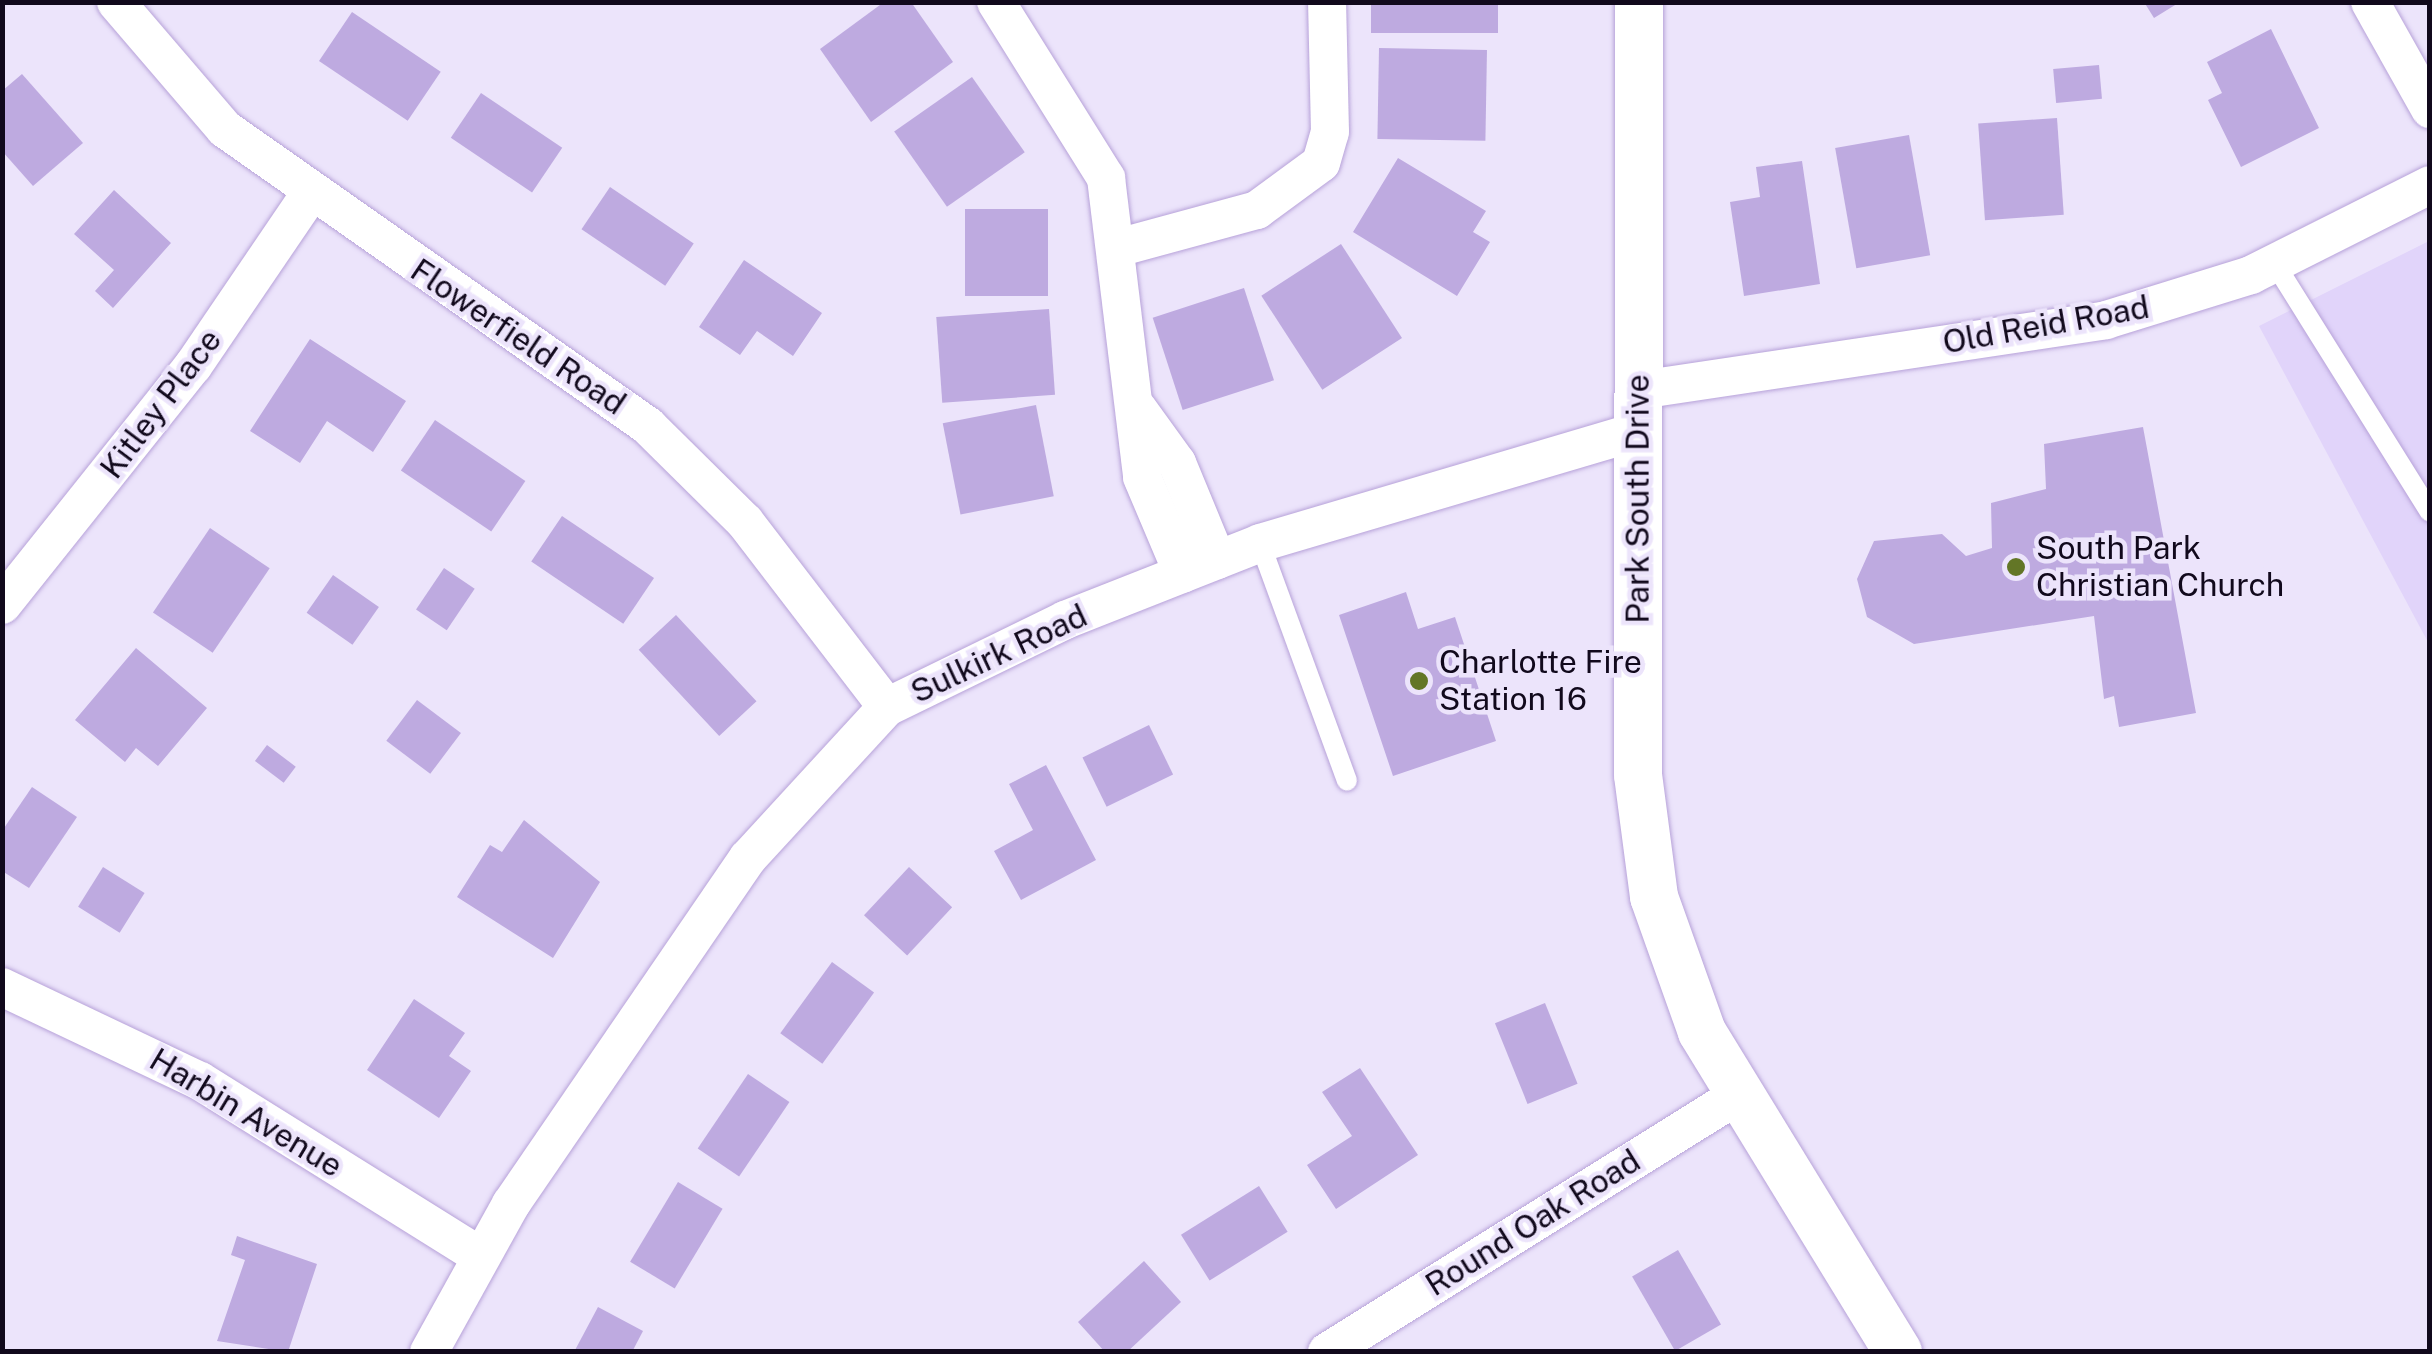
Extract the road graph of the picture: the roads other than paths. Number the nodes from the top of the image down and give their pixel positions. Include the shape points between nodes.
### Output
1 (116, 2) edge
2 (996, 2) edge
3 (1327, 2) edge
4 (1639, 2) edge
5 (2370, 2) edge
6 (2430, 109) edge
7 (2430, 184) edge
8 (310, 194) junction
9 (1121, 247) junction
10 (2275, 264) junction
11 (1638, 411) junction
12 (2430, 512) edge
13 (1260, 543) junction
14 (1200, 567) junction
15 (2, 606) edge
16 (888, 707) junction
17 (1348, 782) dead end
18 (2, 988) edge
19 (1738, 1095) junction
20 (480, 1256) junction
21 (429, 1352) edge
22 (1328, 1352) edge
23 (1898, 1352) edge

1 - 8 street, Flowerfield Road via 198,102
2 - 9 street via 1106,178
3 - 9 street via 1330,132 1320,163 1257,210
4 - 11 street, Park South Drive
5 - 6 street
7 - 10 street, Old Reid Road
8 - 15 street, Kitley Place via 192,366
8 - 16 street, Flowerfield Road via 648,426 746,522
9 - 14 street via 1142,477
10 - 11 street, Old Reid Road via 2106,320
10 - 12 lane
11 - 13 street, Sulkirk Road
11 - 19 street, Park South Drive via 1641,816 1678,974
13 - 14 street, Sulkirk Road
13 - 17 lane
14 - 16 street, Sulkirk Road
16 - 20 street, Sulkirk Road via 748,858
18 - 20 street, Harbin Avenue via 200,1081
19 - 22 street, Round Oak Road
19 - 23 street, Park South Drive
20 - 21 street, Sulkirk Road

